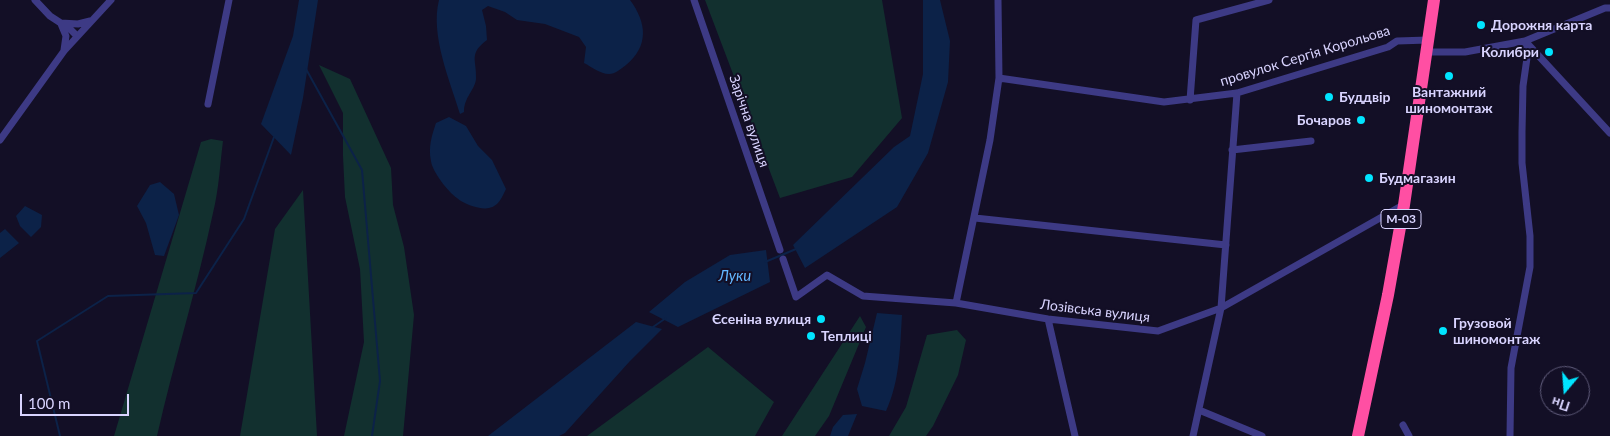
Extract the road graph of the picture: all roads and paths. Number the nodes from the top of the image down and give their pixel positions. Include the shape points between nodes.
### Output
1 (35, 0) edge
2 (112, 0) edge
3 (229, 0) edge
4 (694, 0) edge
5 (998, 0) edge
6 (1269, 0) edge
7 (1434, 0) edge
8 (1610, 8) edge
9 (91, 21) junction
10 (61, 24) junction
11 (77, 36) junction
12 (1525, 41) junction
13 (1427, 46) junction
14 (64, 51) junction
15 (999, 78) junction
16 (1236, 92) junction
17 (1190, 100) junction
18 (208, 104) dead end
19 (1610, 133) edge
20 (0, 140) edge
21 (1311, 141) dead end
22 (1232, 150) junction
23 (1404, 205) junction
24 (975, 218) junction
25 (1226, 245) junction
26 (780, 250) dead end
27 (783, 259) dead end
28 (956, 304) junction
29 (1221, 308) junction
30 (1048, 319) junction
31 (1199, 410) junction
32 (1403, 425) dead end
33 (1075, 436) edge
34 (1193, 436) edge
35 (1262, 436) edge
36 (1358, 436) edge
37 (1409, 436) edge
38 (1510, 436) edge

1 - 10 street
2 - 9 street
3 - 18 street
4 - 26 street, Зарічна вулиця
5 - 15 street
6 - 17 street via 1196,20
7 - 13 highway, М-03
8 - 12 street, провулок Сергія Корольова
9 - 10 street
9 - 11 street
10 - 11 street
10 - 14 street via 66,36
11 - 14 street
12 - 13 street, провулок Сергія Корольова via 1465,52
12 - 19 street
12 - 38 street via 1522,163 1531,251 1511,368
13 - 16 street, провулок Сергія Корольова via 1397,41 1388,47
13 - 23 highway, М-03
14 - 20 street
15 - 17 street, провулок Сергія Корольова via 1164,102
15 - 24 street
16 - 17 street, провулок Сергія Корольова
16 - 22 street
21 - 22 street
22 - 25 street
23 - 29 street, Лозівська вулиця
23 - 36 highway, М-03
24 - 25 street
24 - 28 street
25 - 29 street
27 - 28 street, Лозівська вулиця via 796,297 827,275 863,296
28 - 30 street, Лозівська вулиця
29 - 30 street, Лозівська вулиця via 1158,331
29 - 31 street
30 - 33 street
31 - 34 street
31 - 35 street
32 - 37 street

